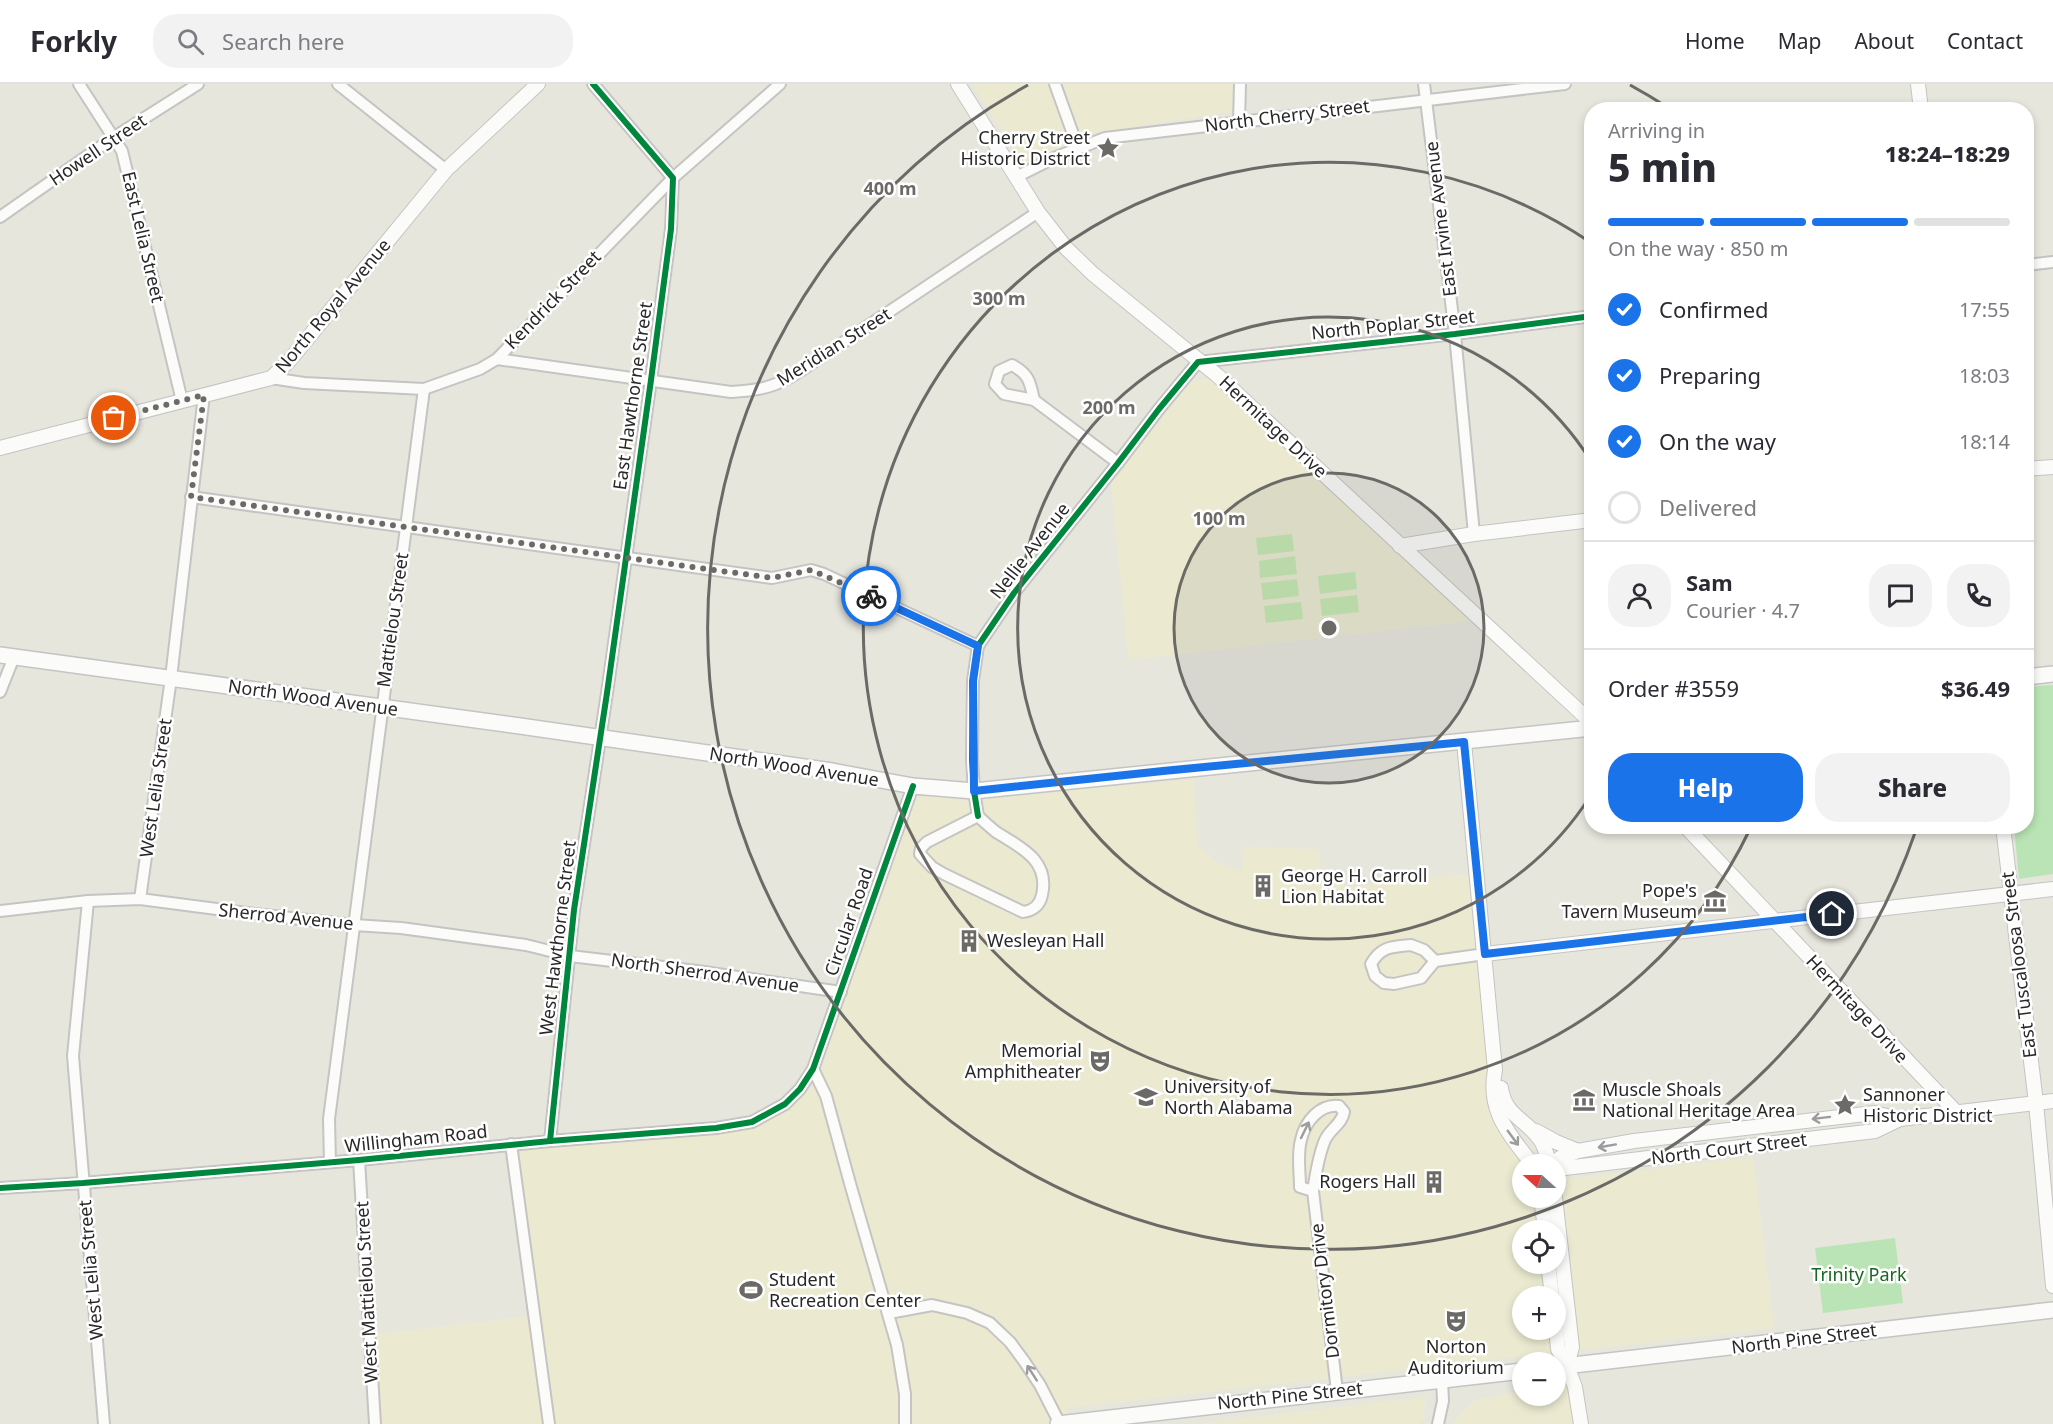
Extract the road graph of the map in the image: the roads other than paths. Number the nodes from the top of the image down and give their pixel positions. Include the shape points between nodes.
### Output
1 (79, 84) edge
2 (198, 84) edge
3 (338, 84) edge
4 (538, 84) edge
5 (593, 84) edge
6 (780, 84) edge
7 (958, 84) edge
8 (1055, 84) edge
9 (1240, 84) edge
10 (1424, 84) edge
11 (1565, 84) edge
12 (1918, 84) edge
13 (1426, 100) junction
14 (1920, 102) edge
15 (1239, 122) junction
16 (114, 138) junction
17 (1078, 147) junction
18 (446, 170) junction
19 (1016, 177) junction
20 (673, 178) junction
21 (1038, 212) junction
22 (0, 218) edge
23 (2053, 262) edge
24 (2034, 264) edge
25 (1584, 317) edge
26 (1455, 334) junction
27 (497, 358) junction
28 (1198, 362) junction
29 (271, 378) junction
30 (651, 380) junction
31 (424, 390) junction
32 (204, 395) junction
33 (1034, 400) dead end
34 (182, 401) junction
35 (0, 448) edge
36 (1118, 463) junction
37 (2053, 466) edge
38 (2034, 468) edge
39 (191, 497) junction
40 (1584, 521) edge
41 (405, 526) junction
42 (1474, 534) junction
43 (1400, 546) junction
44 (627, 557) junction
45 (978, 646) junction
46 (7, 656) edge
47 (2053, 674) edge
48 (2034, 676) edge
49 (171, 678) junction
50 (0, 692) edge
51 (381, 708) junction
52 (1584, 716) edge
53 (1584, 729) edge
54 (599, 739) junction
55 (1464, 742) junction
56 (913, 786) junction
57 (974, 791) junction
58 (978, 816) junction
59 (1693, 834) edge
60 (2004, 834) edge
61 (2053, 889) edge
62 (2011, 894) junction
63 (140, 899) junction
64 (88, 901) junction
65 (0, 911) edge
66 (1774, 920) junction
67 (354, 925) junction
68 (1485, 954) junction
69 (570, 956) junction
70 (1435, 961) junction
71 (841, 992) junction
72 (813, 1069) junction
73 (1496, 1070) junction
74 (2053, 1101) edge
75 (2036, 1103) junction
76 (1956, 1112) junction
77 (1899, 1119) junction
78 (1530, 1128) junction
79 (550, 1141) junction
80 (1634, 1141) junction
81 (511, 1144) junction
82 (1578, 1150) junction
83 (1524, 1154) edge
84 (1548, 1154) edge
85 (1566, 1155) edge
86 (1637, 1159) junction
87 (359, 1160) junction
88 (330, 1162) junction
89 (1566, 1168) edge
90 (83, 1183) junction
91 (0, 1188) edge
92 (1313, 1191) junction
93 (1556, 1208) edge
94 (2053, 1286) edge
95 (2053, 1310) edge
96 (889, 1313) junction
97 (1566, 1357) edge
98 (1566, 1365) edge
99 (1512, 1372) edge
100 (1566, 1374) edge
101 (1442, 1380) junction
102 (1337, 1391) junction
103 (1067, 1423) edge
104 (104, 1424) edge
105 (375, 1424) edge
106 (549, 1424) edge
107 (905, 1424) edge
108 (1438, 1424) edge
109 (1581, 1424) edge

1 - 16 street, East Lelia Street
2 - 16 street, Howell Street
3 - 18 street
4 - 18 street, North Royal Avenue
5 - 20 street
6 - 20 street, Kendrick Street
7 - 19 street, Hermitage Drive
8 - 17 street
9 - 15 street
10 - 13 street, East Irvine Avenue
11 - 13 street, North Cherry Street
12 - 14 street
13 - 15 street, North Cherry Street
13 - 26 street, East Irvine Avenue
15 - 17 street, North Cherry Street via 1105,138
16 - 22 street, Howell Street
16 - 34 street, East Lelia Street via 122,151
17 - 19 street, North Cherry Street
18 - 29 street, North Royal Avenue
19 - 21 street, Hermitage Drive
20 - 27 street, Kendrick Street
20 - 30 street, East Hawthorne Street
21 - 28 street, Hermitage Drive via 1093,274
21 - 30 street, Meridian Street via 781,384 731,392
23 - 24 street
25 - 26 street, North Poplar Street
26 - 28 street, North Poplar Street
26 - 42 street, East Irvine Avenue
27 - 30 street, Meridian Street
27 - 31 street, Kendrick Street via 480,369
28 - 36 street, Nellie Avenue
28 - 43 street, Hermitage Drive via 1218,376
29 - 31 street, Kendrick Street
29 - 32 street, North Royal Avenue
30 - 44 street, East Hawthorne Street
31 - 41 street, Mattielou Street
32 - 34 street, North Royal Avenue
32 - 39 street
33 - 36 street
34 - 35 street, North Royal Avenue
36 - 45 street, Nellie Avenue via 1014,593
37 - 38 street
39 - 41 street
39 - 49 street
40 - 42 street
41 - 44 street
41 - 51 street, Mattielou Street
42 - 43 street
43 - 52 street, Hermitage Drive
44 - 45 street via 772,578 811,570
44 - 54 street, East Hawthorne Street
45 - 57 street, Nellie Avenue via 973,681
46 - 49 main road, North Wood Avenue
46 - 50 street
47 - 48 main road
49 - 51 main road, North Wood Avenue
49 - 63 street, West Lelia Street
51 - 54 main road, North Wood Avenue
51 - 67 street
53 - 55 main road, North Wood Avenue
54 - 56 main road, North Wood Avenue
54 - 69 street, West Hawthorne Street
55 - 57 main road, North Wood Avenue
55 - 68 street
56 - 57 main road, North Wood Avenue
56 - 71 street, Circular Road
57 - 58 street, Nellie Avenue
58 - 58 street via 927,842 920,854 944,874 1023,912 1029,911 1040,902 1041,871 1026,850
59 - 66 street, Hermitage Drive
60 - 62 street, East Tuscaloosa Street
61 - 62 street
62 - 66 street
62 - 75 street, East Tuscaloosa Street
63 - 64 street, Sherrod Avenue
63 - 67 street, Sherrod Avenue
64 - 65 street, Sherrod Avenue
64 - 90 street, West Lelia Street via 73,1056
66 - 68 street
66 - 76 street, Hermitage Drive
67 - 69 street, Sherrod Avenue via 526,945
67 - 88 street via 329,1119
68 - 70 street
68 - 73 street
69 - 71 street, North Sherrod Avenue
69 - 79 street, West Hawthorne Street
70 - 70 street via 1424,950 1411,945 1377,953 1371,964 1375,976 1394,984 1421,978
71 - 72 street, Circular Road
72 - 79 street, Willingham Road via 785,1104 752,1122
72 - 96 street via 827,1098
73 - 78 street via 1505,1105
73 -> 83 street via 1492,1086 1496,1110
74 - 75 street, North Court Street
75 - 76 street, North Court Street
75 - 94 street, East Tuscaloosa Street
76 - 77 street, North Court Street
77 -> 80 street, North Court Street via 1874,1113
77 - 86 street, North Court Street via 1875,1131
78 - 82 street
78 - 84 street
79 - 81 street, Willingham Road
80 -> 82 street, North Court Street
80 - 86 street
81 - 87 street, Willingham Road
81 - 106 street
82 - 85 street, North Court Street
86 - 89 street, North Court Street
87 - 88 street, Willingham Road
87 - 105 street, West Mattielou Street
88 - 90 street, Willingham Road
90 - 91 street, Willingham Road
90 - 104 street, West Lelia Street
92 -> 92 street, Dormitory Drive via 1300,1187 1300,1141 1318,1111 1330,1105 1339,1106 1344,1112 1342,1120 1326,1137
92 - 102 street, Dormitory Drive
93 - 97 street via 1572,1347
95 - 98 main road, North Pine Street
103 -> 96 street via 1010,1342 990,1323 932,1305
96 - 107 street via 905,1394
99 - 101 main road, North Pine Street
100 - 109 street via 1575,1387
101 - 102 main road, North Pine Street
101 - 108 street
102 - 103 main road, North Pine Street

